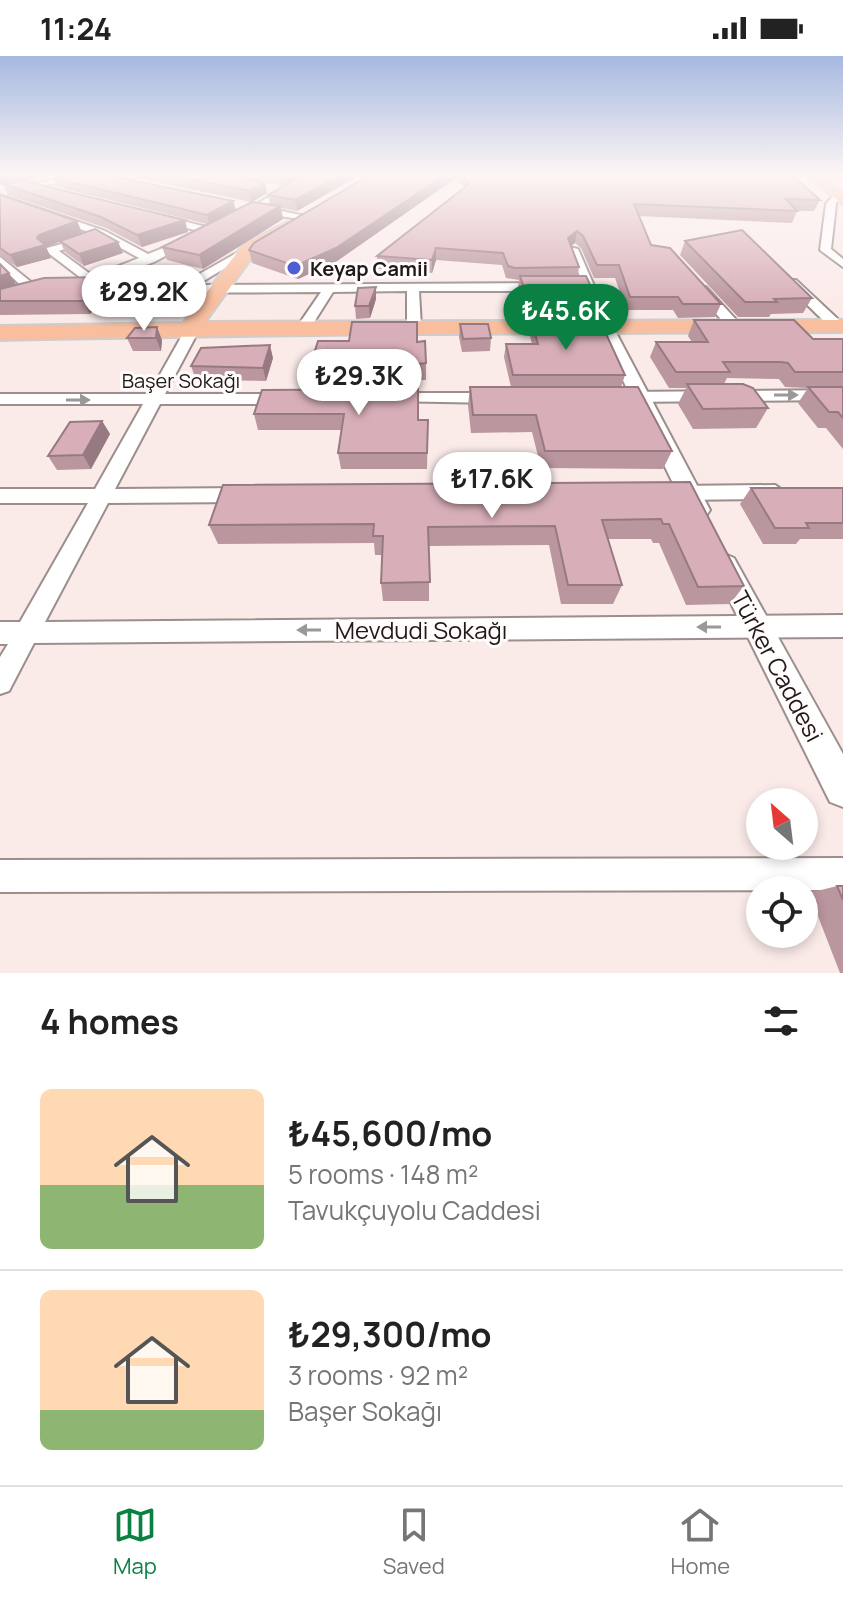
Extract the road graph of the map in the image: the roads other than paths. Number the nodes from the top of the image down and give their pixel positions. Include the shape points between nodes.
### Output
1 (57, 218) edge
2 (161, 218) edge
3 (237, 218) edge
4 (303, 218) edge
5 (829, 218) edge
6 (233, 220) edge
7 (101, 233) junction
8 (249, 249) junction
9 (573, 249) edge
10 (0, 260) edge
11 (150, 260) junction
12 (843, 264) edge
13 (783, 275) edge
14 (689, 276) edge
15 (95, 280) junction
16 (61, 284) edge
17 (47, 287) edge
18 (557, 287) edge
19 (573, 287) edge
20 (588, 287) junction
21 (413, 288) junction
22 (32, 289) junction
23 (182, 289) junction
24 (218, 289) junction
25 (329, 289) junction
26 (11, 296) edge
27 (0, 325) edge
28 (193, 325) junction
29 (840, 326) edge
30 (304, 327) junction
31 (414, 327) junction
32 (605, 327) junction
33 (736, 328) junction
34 (0, 333) edge
35 (843, 395) edge
36 (643, 396) junction
37 (517, 397) edge
38 (611, 397) edge
39 (0, 399) edge
40 (296, 399) edge
41 (375, 399) edge
42 (154, 401) junction
43 (797, 492) edge
44 (657, 493) edge
45 (689, 493) junction
46 (274, 495) edge
47 (0, 496) edge
48 (98, 496) junction
49 (756, 626) junction
50 (843, 626) edge
51 (28, 632) junction
52 (0, 633) edge
53 (0, 682) edge
54 (843, 789) edge
55 (843, 874) edge
56 (0, 876) edge

1 - 7 street
2 - 11 street via 216,228
3 - 6 street
4 - 8 main road
5 - 12 street via 825,250
7 - 11 street
7 - 15 street via 51,250
8 - 23 street
8 - 24 main road
9 - 20 street
10 - 22 street
11 - 15 street
13 - 29 street
14 - 33 street
15 - 16 street
15 - 23 street
17 - 22 street
18 - 21 street
19 - 20 street
20 - 32 street
21 - 25 street
21 - 31 street
22 - 26 street
23 - 24 street
24 - 25 street
24 - 28 main road
25 - 30 street
27 - 28 main road
28 - 30 main road
28 - 34 main road
28 - 42 street
29 - 33 main road
30 - 31 main road
31 - 32 main road
32 - 33 main road
32 - 36 street, Türker Caddesi
36 -> 35 street
36 - 38 street
36 - 45 street, Türker Caddesi
37 - 41 street
39 -> 42 street, Başer Sokağı
40 - 42 street, Başer Sokağı
42 - 48 street
43 - 45 street
44 - 45 street
45 - 49 street, Türker Caddesi
46 - 48 street
47 - 48 street
48 - 51 street
49 - 50 street, Mevdudi Sokağı
49 -> 51 street, Mevdudi Sokağı
49 - 54 street, Türker Caddesi
51 - 52 street, Mevdudi Sokağı
51 - 53 street
55 - 56 street

